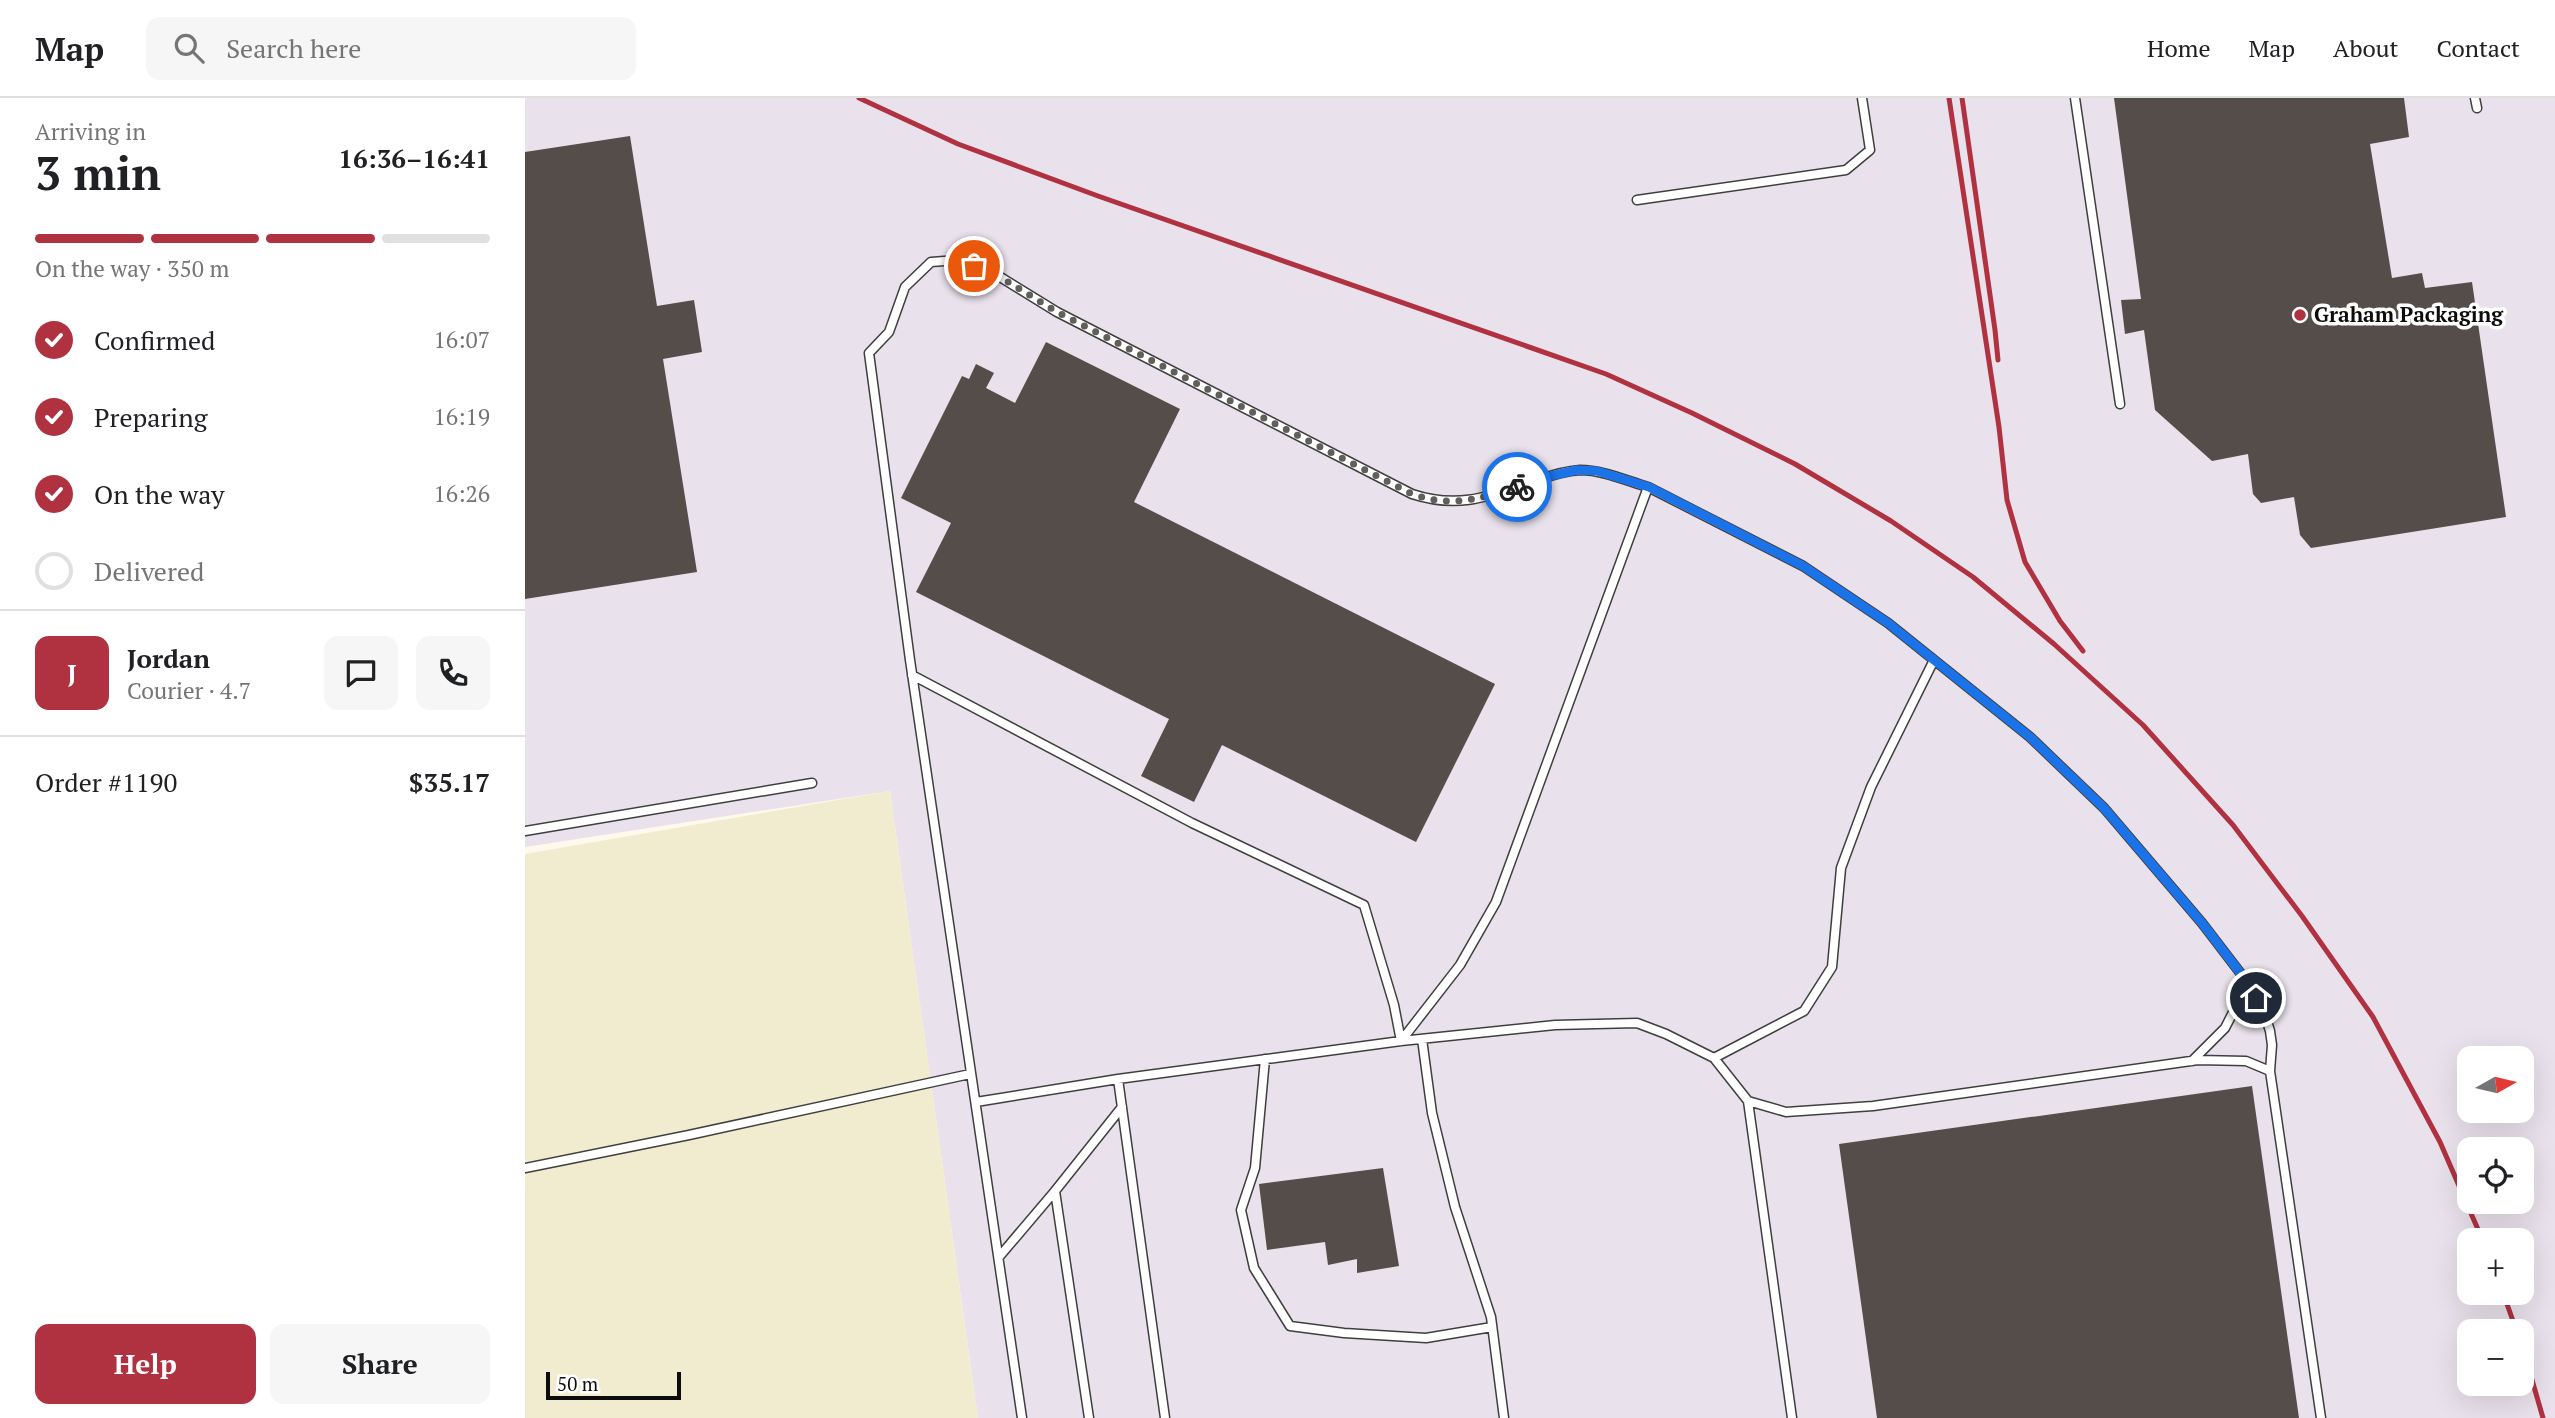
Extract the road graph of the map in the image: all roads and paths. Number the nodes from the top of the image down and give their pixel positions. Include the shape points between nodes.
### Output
1 (1862, 98) edge
2 (2075, 98) edge
3 (2475, 98) edge
4 (2477, 108) dead end
5 (1637, 200) dead end
6 (2120, 404) dead end
7 (1649, 487) junction
8 (1934, 660) junction
9 (912, 675) junction
10 (812, 783) dead end
11 (525, 831) edge
12 (2248, 983) junction
13 (1422, 1039) junction
14 (1401, 1041) junction
15 (1714, 1058) junction
16 (1265, 1059) junction
17 (2192, 1061) junction
18 (2270, 1071) junction
19 (970, 1074) junction
20 (1118, 1079) junction
21 (1748, 1101) junction
22 (976, 1102) junction
23 (1122, 1107) junction
24 (525, 1168) edge
25 (1055, 1191) junction
26 (999, 1257) junction
27 (1492, 1327) junction
28 (1022, 1418) edge
29 (1089, 1418) edge
30 (1165, 1418) edge
31 (1504, 1418) edge
32 (1792, 1418) edge
33 (2321, 1418) edge

1 - 5 lane via 1870,150 1846,170
2 - 6 lane
3 - 4 lane
7 - 8 lane via 1803,566
7 - 9 lane via 1597,471 1577,470 1483,498 1431,501 1069,318 997,275 958,260 931,262 905,287 889,332 869,353
7 - 14 lane via 1496,902 1460,965
8 - 12 lane via 2030,737 2104,808
8 - 15 lane via 1871,787 1842,868 1832,967 1804,1011
9 - 14 lane via 1192,823 1364,905
9 - 19 lane
10 - 11 lane
12 - 17 lane via 2225,1028
12 - 18 lane via 2270,1031
13 - 14 lane
13 - 15 lane via 1637,1023
13 - 27 lane via 1432,1113
14 - 16 lane
15 - 21 lane
16 - 20 lane
16 - 27 lane via 1255,1168 1241,1210 1254,1268 1290,1326 1426,1338
17 - 18 lane via 2246,1060
17 - 21 lane via 1873,1106 1786,1112
18 - 33 lane
19 - 22 lane
19 - 24 lane
20 - 22 lane
20 - 23 lane
21 - 32 lane
22 - 26 lane
23 - 25 lane
23 - 30 lane
25 - 26 lane
25 - 29 lane
26 - 28 lane
27 - 31 lane

